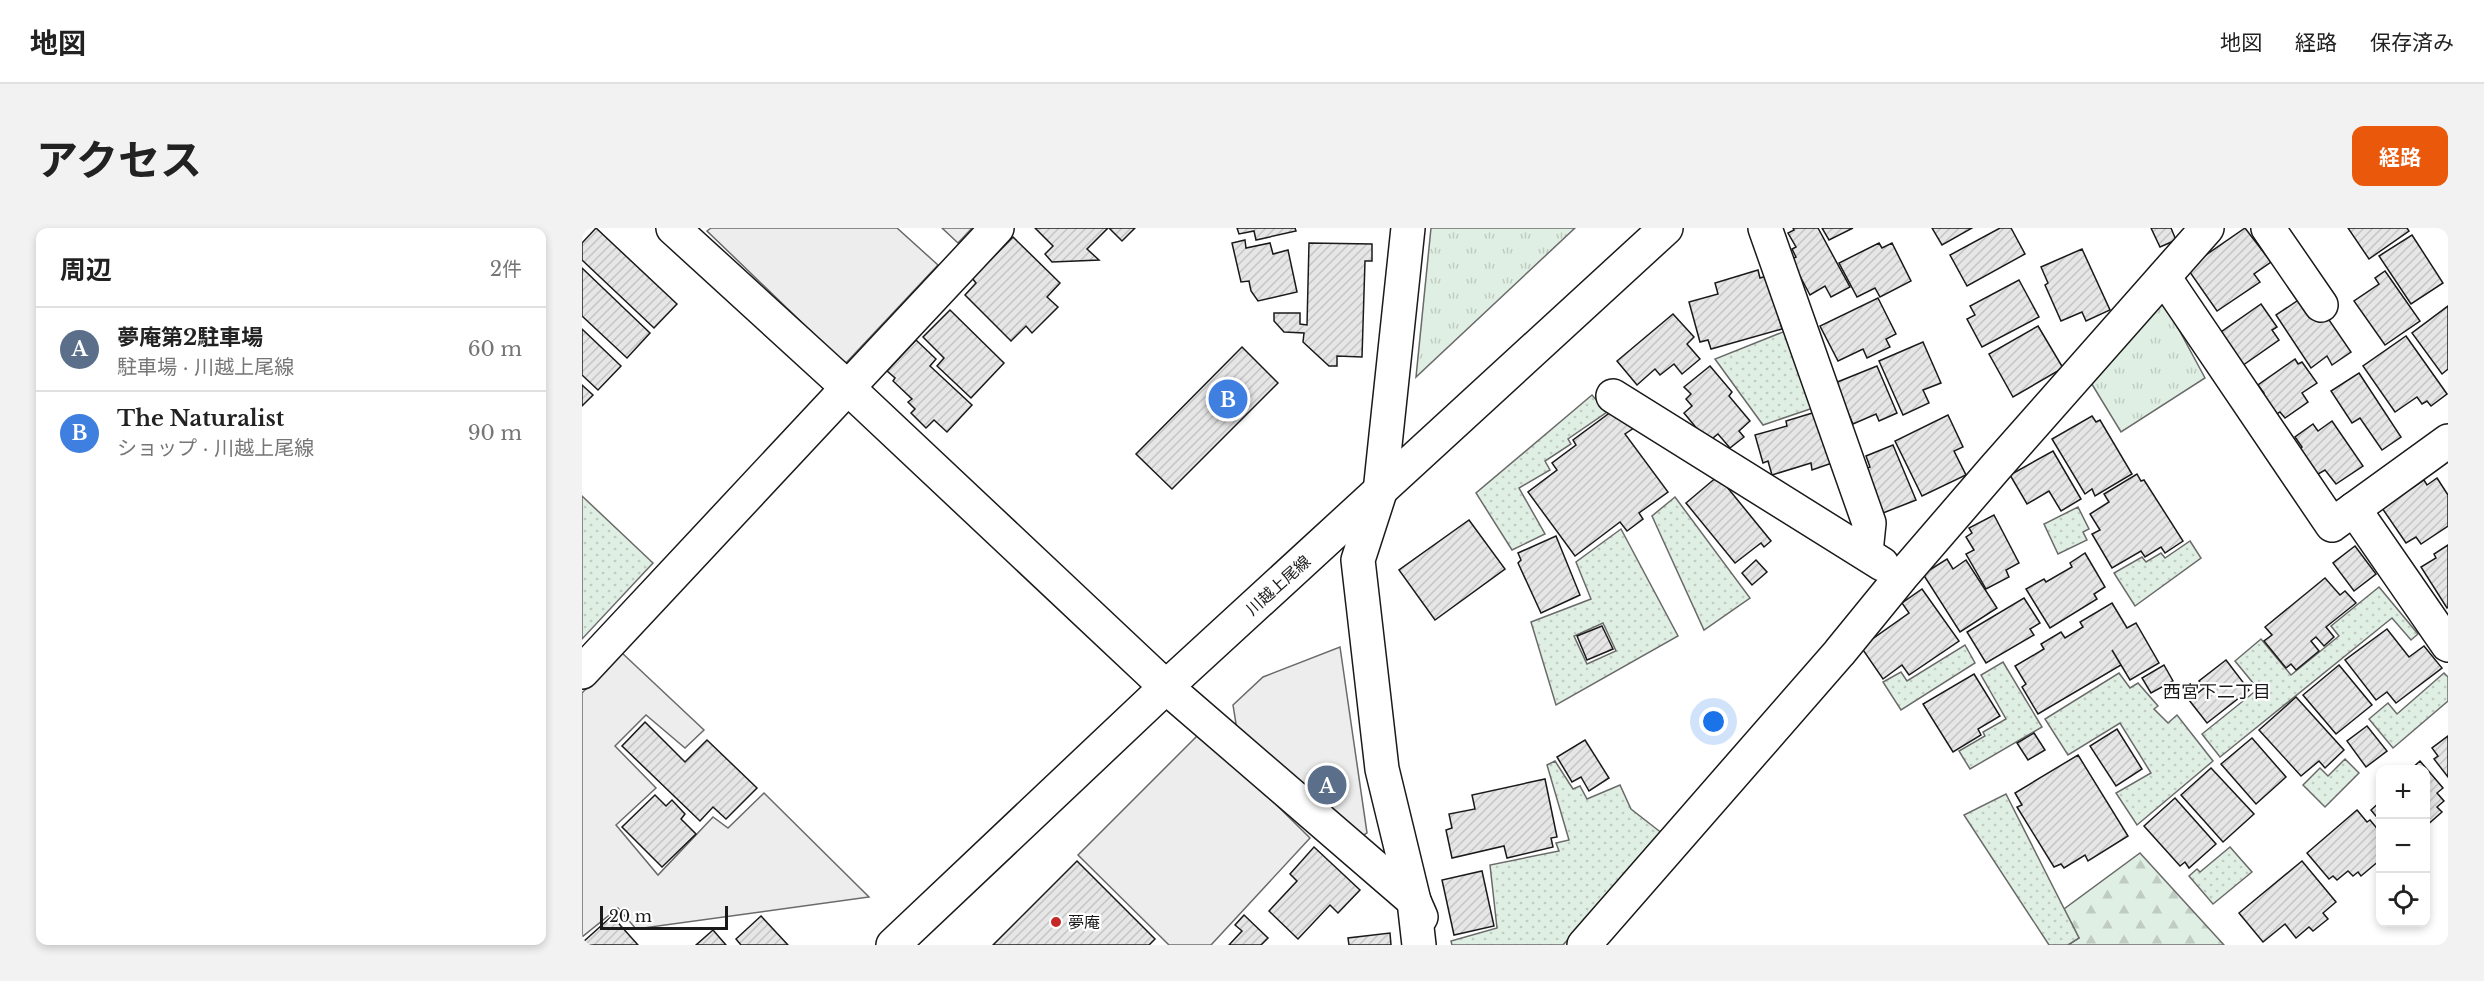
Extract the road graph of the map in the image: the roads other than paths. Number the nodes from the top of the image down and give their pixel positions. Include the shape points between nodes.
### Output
1 (673, 228) edge
2 (997, 228) edge
3 (1408, 228) edge
4 (1666, 228) edge
5 (1765, 228) edge
6 (2207, 228) edge
7 (2268, 228) edge
8 (2164, 277) junction
9 (2321, 305) dead end
10 (847, 387) junction
11 (1613, 396) dead end
12 (2448, 441) edge
13 (1380, 492) junction
14 (2354, 509) junction
15 (1866, 552) junction
16 (1900, 577) junction
17 (2448, 645) edge
18 (582, 672) edge
19 (1166, 687) junction
20 (1414, 901) junction
21 (893, 945) edge
22 (1419, 945) edge
23 (1435, 945) edge
24 (1584, 945) edge

1 - 10 street
2 - 10 street
3 - 13 street
4 - 13 street, 川越上尾線
5 - 15 street via 1869,523
6 - 8 street
7 - 9 street
8 - 14 street via 2332,525
8 - 16 street
10 - 18 street
10 - 19 street
11 - 15 street
12 - 14 street
13 - 19 street, 川越上尾線
13 - 20 street via 1358,561 1382,769
14 - 17 street
15 - 16 street
16 - 24 street via 1839,653
19 - 20 street
19 - 21 street, 川越上尾線
20 - 22 street
20 - 23 street

